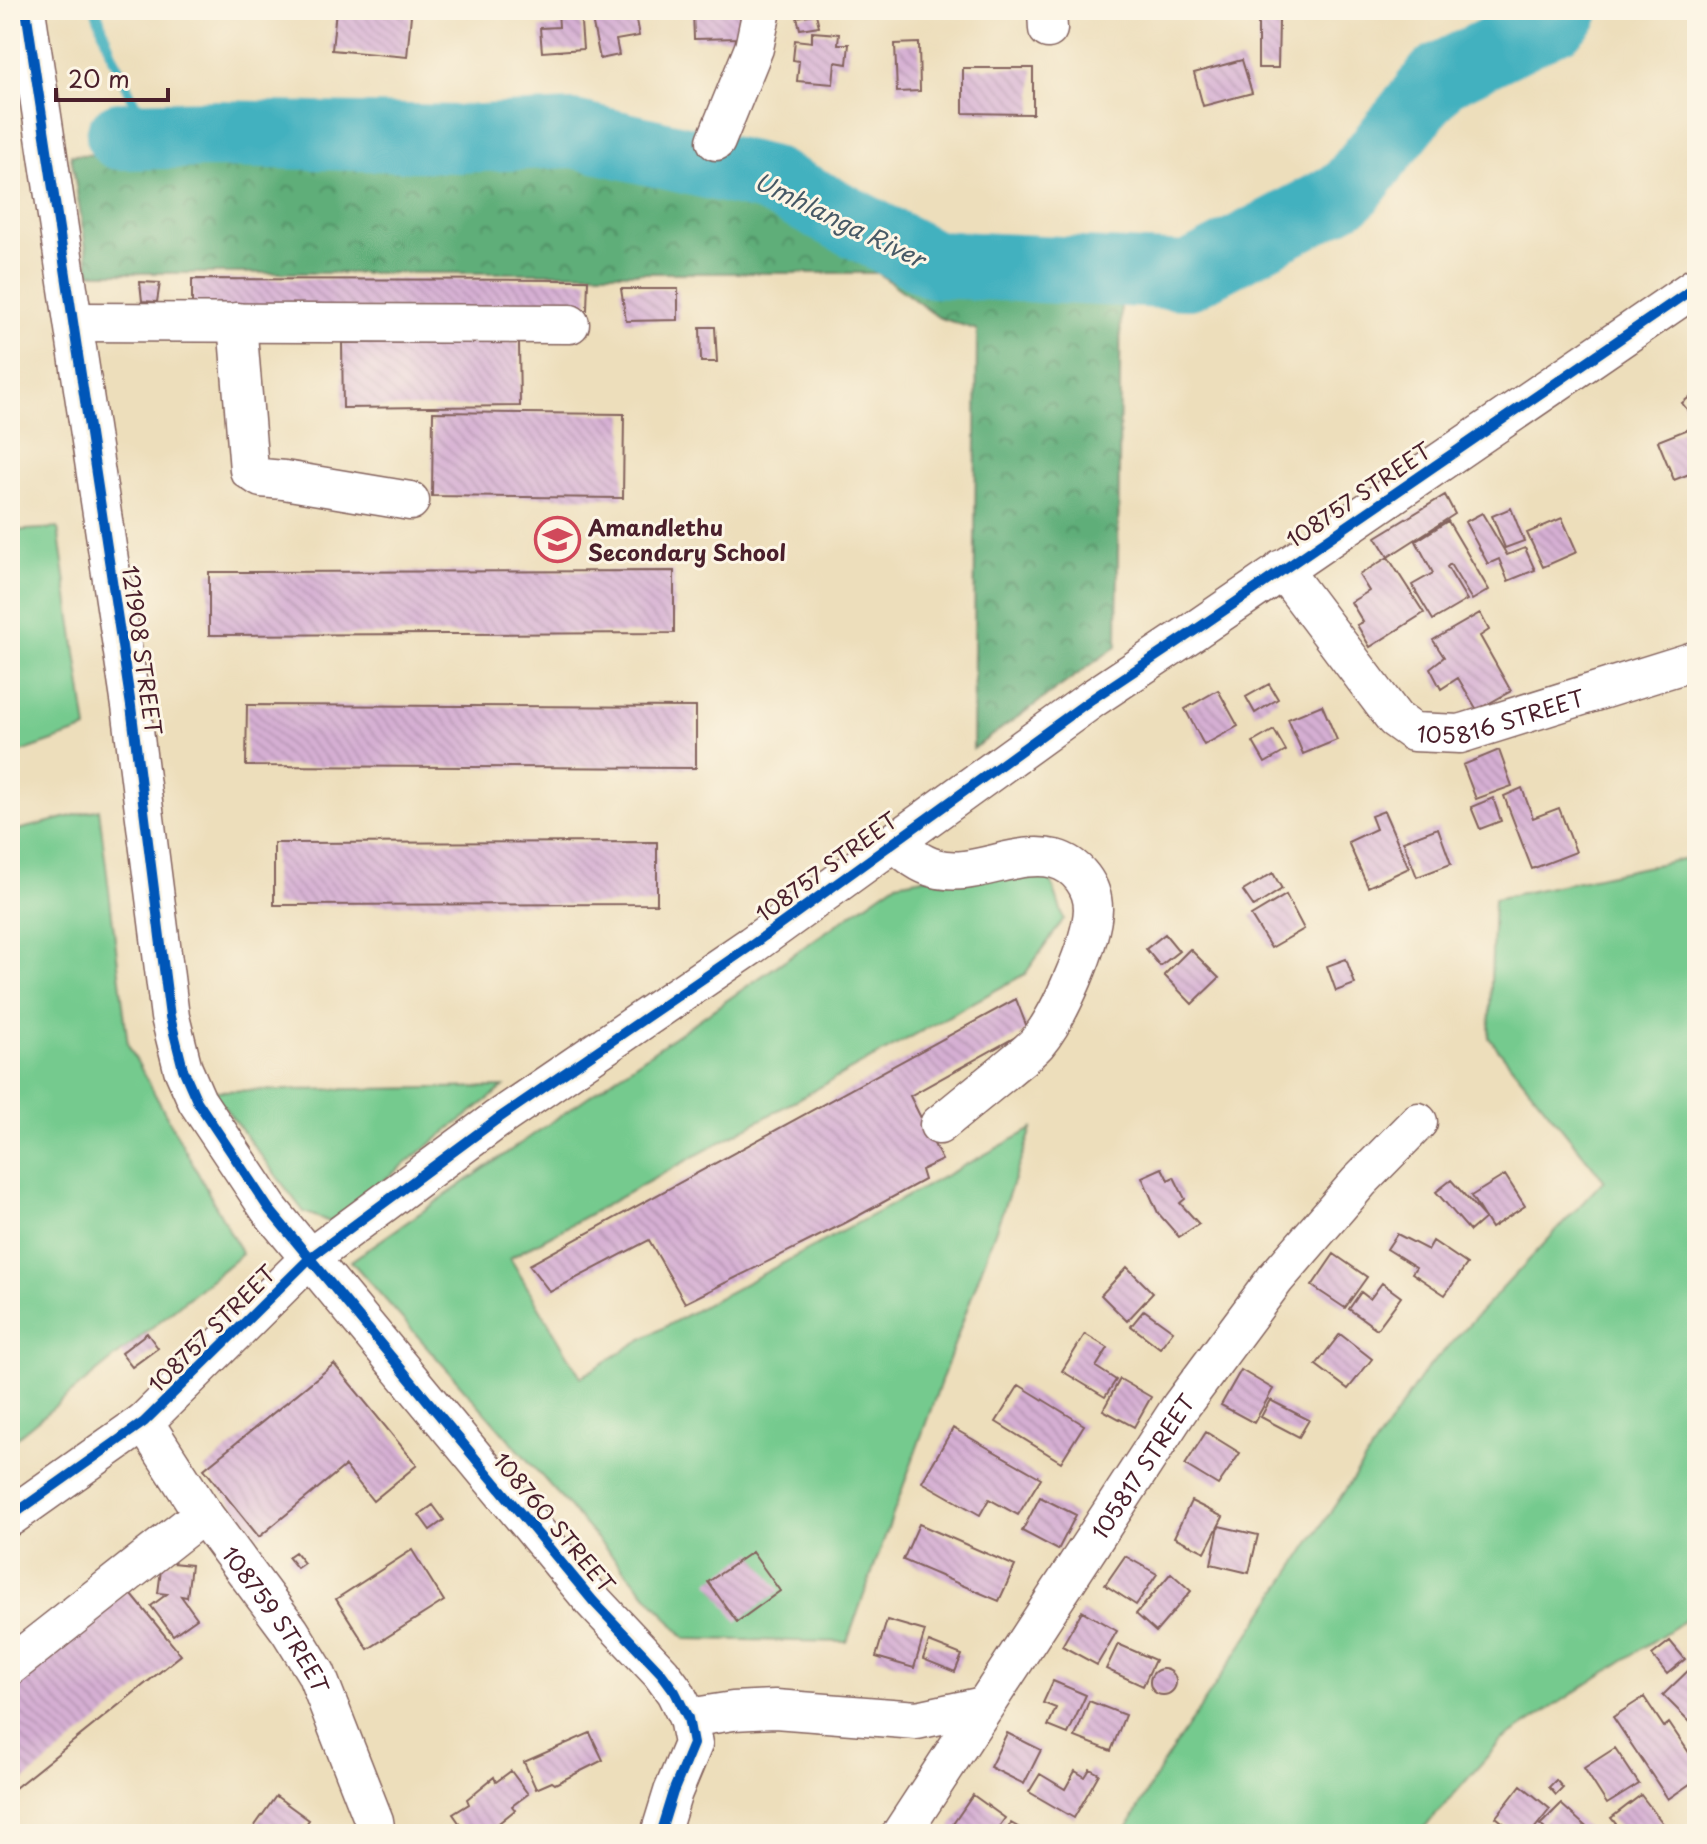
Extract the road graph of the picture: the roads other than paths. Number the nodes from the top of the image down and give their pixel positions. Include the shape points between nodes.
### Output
1 (26, 10) edge
2 (762, 10) edge
3 (716, 141) dead end
4 (1697, 286) edge
5 (75, 322) junction
6 (237, 322) junction
7 (570, 324) dead end
8 (410, 501) dead end
9 (1282, 569) junction
10 (1697, 660) edge
11 (894, 842) junction
12 (1418, 1122) dead end
13 (939, 1125) dead end
14 (311, 1257) junction
15 (144, 1422) junction
16 (12, 1512) edge
17 (203, 1514) junction
18 (10, 1666) edge
19 (983, 1706) junction
20 (688, 1718) junction
21 (376, 1834) edge
22 (660, 1834) edge
23 (901, 1834) edge

1 - 5 street, 121908 STREET
2 - 3 street via 754,48
4 - 9 street, 108757 STREET
5 - 6 street
5 - 14 street, 121908 STREET via 170,1017 183,1069 223,1142 269,1209
6 - 7 street
6 - 8 street via 249,470 261,478
9 - 10 street, 105816 STREET via 1395,719 1413,732 1460,734
9 - 11 street, 108757 STREET
11 - 13 street via 936,869 1043,857 1060,860 1085,880 1091,892 1091,920 1077,967 1037,1043
11 - 14 street, 108757 STREET via 496,1120
12 - 19 street, 105817 STREET via 1276,1278 1181,1406
14 - 15 street, 108757 STREET
14 - 20 street, 108760 STREET via 593,1601 661,1673
15 - 16 street, 108757 STREET
15 - 17 street, 108759 STREET
17 - 18 street
17 - 21 street, 108759 STREET via 316,1673
19 - 20 street via 917,1720 775,1709
19 - 23 street, 105817 STREET
20 - 22 street, 108760 STREET via 693,1744

